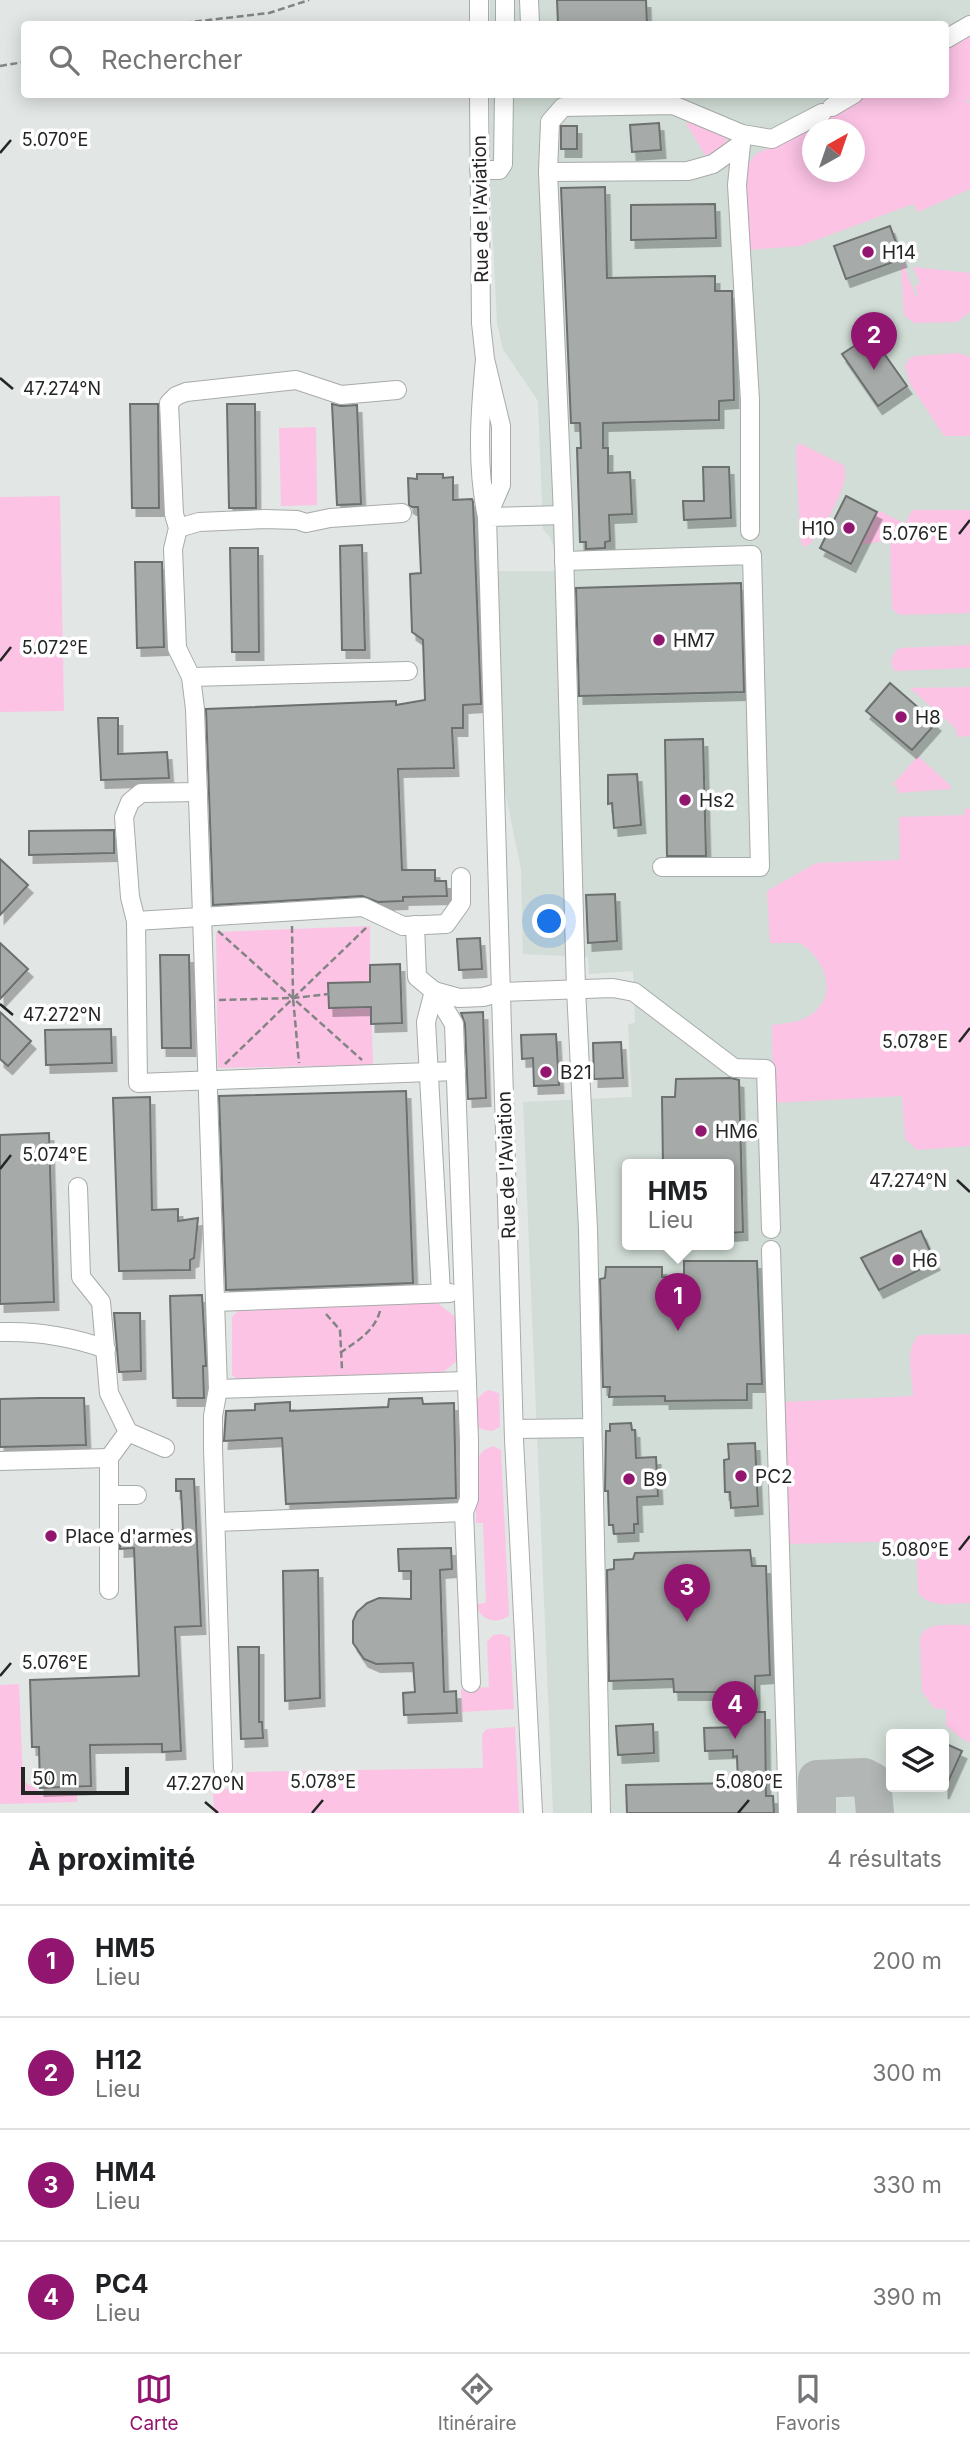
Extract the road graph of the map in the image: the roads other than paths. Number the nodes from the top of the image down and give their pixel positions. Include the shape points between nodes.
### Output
1 (479, 0) edge
2 (505, 0) edge
3 (529, 0) edge
4 (479, 21) edge
5 (505, 21) edge
6 (530, 21) edge
7 (970, 24) edge
8 (949, 37) edge
9 (479, 98) edge
10 (504, 98) edge
11 (847, 98) edge
12 (741, 139) junction
13 (479, 170) junction
14 (548, 172) junction
15 (397, 390) dead end
16 (402, 513) dead end
17 (563, 515) junction
18 (487, 517) junction
19 (178, 528) junction
20 (750, 531) dead end
21 (564, 561) junction
22 (408, 671) dead end
23 (191, 677) junction
24 (198, 792) junction
25 (662, 867) dead end
26 (461, 877) dead end
27 (202, 918) junction
28 (136, 921) junction
29 (415, 925) junction
30 (576, 989) junction
31 (434, 991) junction
32 (501, 992) junction
33 (430, 1071) junction
34 (456, 1071) junction
35 (208, 1080) junction
36 (78, 1187) dead end
37 (771, 1229) dead end
38 (771, 1250) dead end
39 (441, 1293) junction
40 (464, 1293) junction
41 (215, 1302) junction
42 (0, 1332) edge
43 (106, 1349) junction
44 (467, 1381) junction
45 (219, 1389) junction
46 (592, 1428) junction
47 (514, 1429) junction
48 (128, 1432) junction
49 (165, 1448) dead end
50 (109, 1458) junction
51 (0, 1461) edge
52 (109, 1495) junction
53 (137, 1495) dead end
54 (464, 1512) junction
55 (216, 1522) junction
56 (109, 1590) dead end
57 (471, 1683) dead end
58 (223, 1768) dead end
59 (533, 1813) edge
60 (601, 1813) edge
61 (788, 1813) edge

1 - 4 street
2 - 5 street
3 - 6 street
7 - 8 street
9 - 13 street, Rue de l'Aviation
10 - 13 street via 503,164 499,170
11 - 12 street via 772,139
12 - 14 street via 713,164 688,171
12 - 14 street via 673,105 563,107 550,122
12 - 20 street via 737,185 750,400
13 - 18 street, Rue de l'Aviation via 485,359 479,438
14 - 17 street
15 - 19 street via 341,395 296,380 176,396 169,403
16 - 19 street via 306,523 265,519 199,522
17 - 18 street
17 - 21 street
18 - 32 street, Rue de l'Aviation
19 - 23 street via 173,549 177,648
21 - 25 street via 752,555 760,867
21 - 30 street
22 - 23 street
23 - 24 street
24 - 27 street
24 - 28 street via 141,793 130,802 124,817
26 - 29 street via 461,903 446,923
27 - 28 street
27 - 29 street via 363,907 403,926
27 - 35 street
28 - 35 street via 138,1083
29 - 31 street via 417,977
30 - 32 street
30 - 37 street via 634,992 734,1068 766,1069
30 - 46 street
31 - 32 street via 459,998
31 - 33 street via 426,1022
31 - 34 street via 454,1024
32 - 47 street, Rue de l'Aviation
33 - 34 street
33 - 35 street
33 - 39 street
34 - 40 street
35 - 41 street
36 - 43 street via 81,1278 101,1302
38 - 61 street
39 - 40 street
39 - 41 street
40 - 44 street
41 - 45 street
42 - 43 street via 56,1336
43 - 48 street via 109,1393
44 - 45 street
44 - 54 street via 469,1499
45 - 55 street via 214,1416
46 - 47 street
46 - 60 street
47 - 59 street, Rue de l'Aviation
48 - 49 street
48 - 50 street
50 - 51 street
50 - 52 street
52 - 53 street
52 - 56 street
54 - 55 street
54 - 57 street
55 - 58 street

